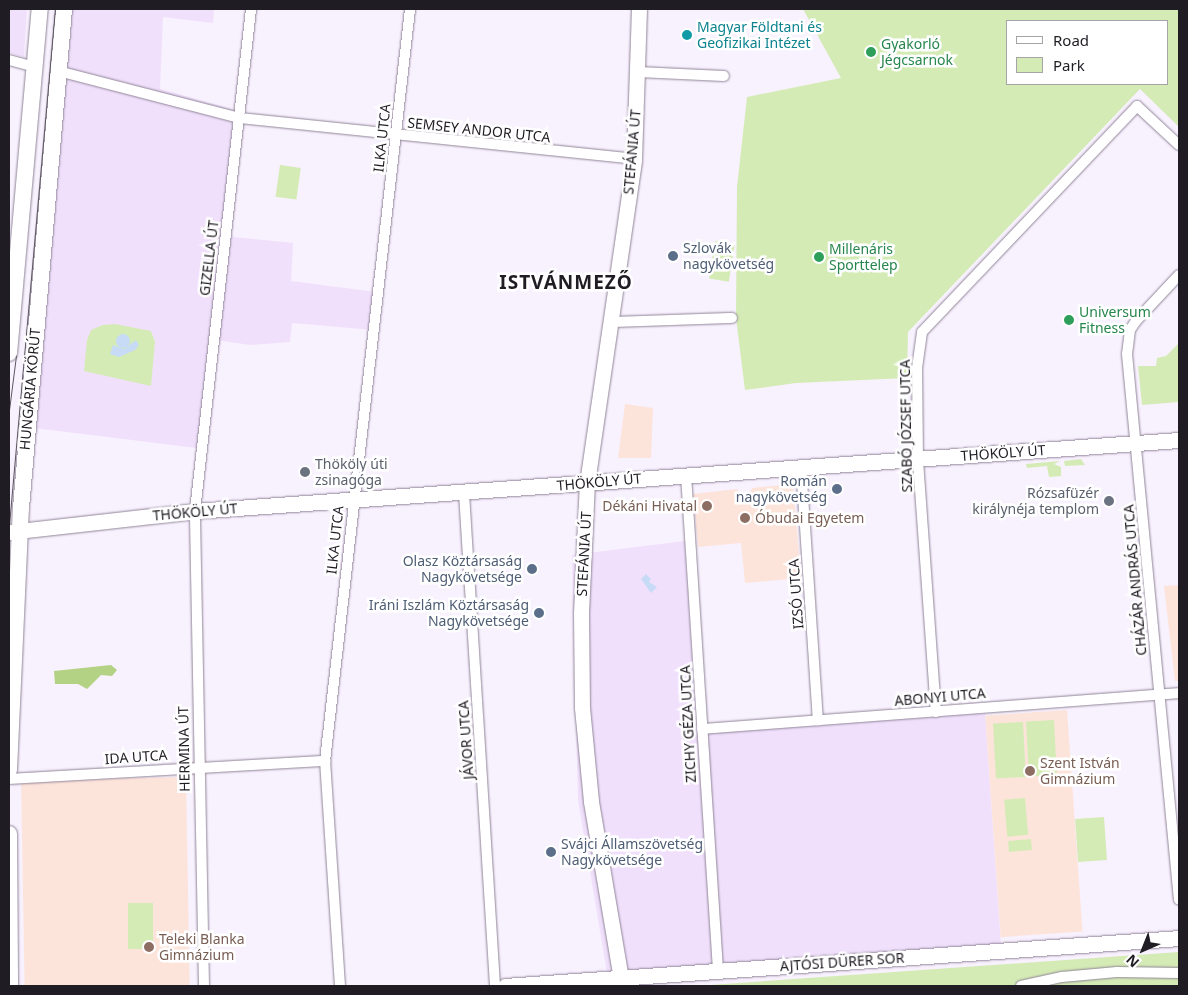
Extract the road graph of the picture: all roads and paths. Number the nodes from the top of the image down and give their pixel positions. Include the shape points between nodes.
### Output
1 (40, 9) edge
2 (64, 9) edge
3 (251, 9) edge
4 (410, 9) edge
5 (639, 9) edge
6 (9, 60) edge
7 (36, 67) junction
8 (58, 71) junction
9 (638, 72) junction
10 (724, 76) dead end
11 (240, 118) junction
12 (396, 135) junction
13 (1179, 145) edge
14 (634, 159) junction
15 (1179, 276) edge
16 (732, 318) dead end
17 (611, 322) junction
18 (9, 353) edge
19 (1179, 440) edge
20 (1136, 444) junction
21 (918, 460) junction
22 (801, 466) junction
23 (686, 475) junction
24 (587, 483) junction
25 (464, 493) junction
26 (353, 500) junction
27 (195, 511) junction
28 (12, 529) edge
29 (9, 542) edge
30 (15, 605) junction
31 (1179, 693) edge
32 (1160, 694) junction
33 (936, 712) junction
34 (818, 720) junction
35 (702, 729) junction
36 (325, 761) junction
37 (198, 767) junction
38 (9, 770) edge
39 (9, 779) edge
40 (9, 834) edge
41 (1179, 900) edge
42 (1179, 938) edge
43 (718, 971) junction
44 (1179, 973) edge
45 (621, 979) junction
46 (10, 986) edge
47 (204, 986) edge
48 (340, 986) edge
49 (496, 986) edge
50 (505, 986) edge
51 (1021, 986) edge

1 - 7 main road, HUNGÁRIA KÖRÚT
2 - 8 main road, HUNGÁRIA KÖRÚT
3 - 11 street, GIZELLA ÚT
4 - 12 street, ILKA UTCA
5 - 9 street, STEFÁNIA ÚT
6 - 7 street
7 - 18 main road, HUNGÁRIA KÖRÚT
8 - 11 street, SEMSEY ANDOR UTCA
8 - 28 main road, HUNGÁRIA KÖRÚT
9 - 10 street
9 - 14 street, STEFÁNIA ÚT
11 - 12 street, SEMSEY ANDOR UTCA
11 - 27 street, GIZELLA ÚT
12 - 14 street, SEMSEY ANDOR UTCA
12 - 26 street, ILKA UTCA
13 - 21 street, SZABÓ JÓZSEF UTCA via 1137,106 922,332 917,368
14 - 17 street, STEFÁNIA ÚT
15 - 20 street, CHÁZÁR ANDRÁS UTCA via 1130,330 1127,354
16 - 17 street
17 - 24 street, STEFÁNIA ÚT
19 - 20 street, THÖKÖLY ÚT
20 - 21 street, THÖKÖLY ÚT
20 - 32 street, CHÁZÁR ANDRÁS UTCA
21 - 22 street, THÖKÖLY ÚT
21 - 33 street, SZABÓ JÓZSEF UTCA
22 - 23 street, THÖKÖLY ÚT
22 - 34 street, IZSÓ UTCA
23 - 24 street, THÖKÖLY ÚT
23 - 35 street, ZICHY GÉZA UTCA
24 - 25 street, THÖKÖLY ÚT
24 - 45 street, STEFÁNIA ÚT via 581,613 582,708 597,843
25 - 26 street, THÖKÖLY ÚT
25 - 49 street, JÁVOR UTCA
26 - 27 street, THÖKÖLY ÚT
26 - 36 street, ILKA UTCA
27 - 28 street, THÖKÖLY ÚT
27 - 37 street, HERMINA ÚT
28 - 30 main road, HUNGÁRIA KÖRÚT
29 - 30 main road
30 - 38 main road, HUNGÁRIA KÖRÚT
31 - 32 street, ABONYI UTCA
32 - 33 street, ABONYI UTCA
32 - 41 street, CHÁZÁR ANDRÁS UTCA
33 - 34 street, ABONYI UTCA
34 - 35 street, ABONYI UTCA
35 - 43 street, ZICHY GÉZA UTCA
36 - 37 street, IDA UTCA
36 - 48 street, ILKA UTCA
37 - 39 street, IDA UTCA
37 - 47 street, HERMINA ÚT
40 - 46 main road
42 - 43 street, AJTÓSI DÜRER SOR
43 - 45 street, AJTÓSI DÜRER SOR
44 - 51 street via 1108,973
45 - 50 street, AJTÓSI DÜRER SOR

